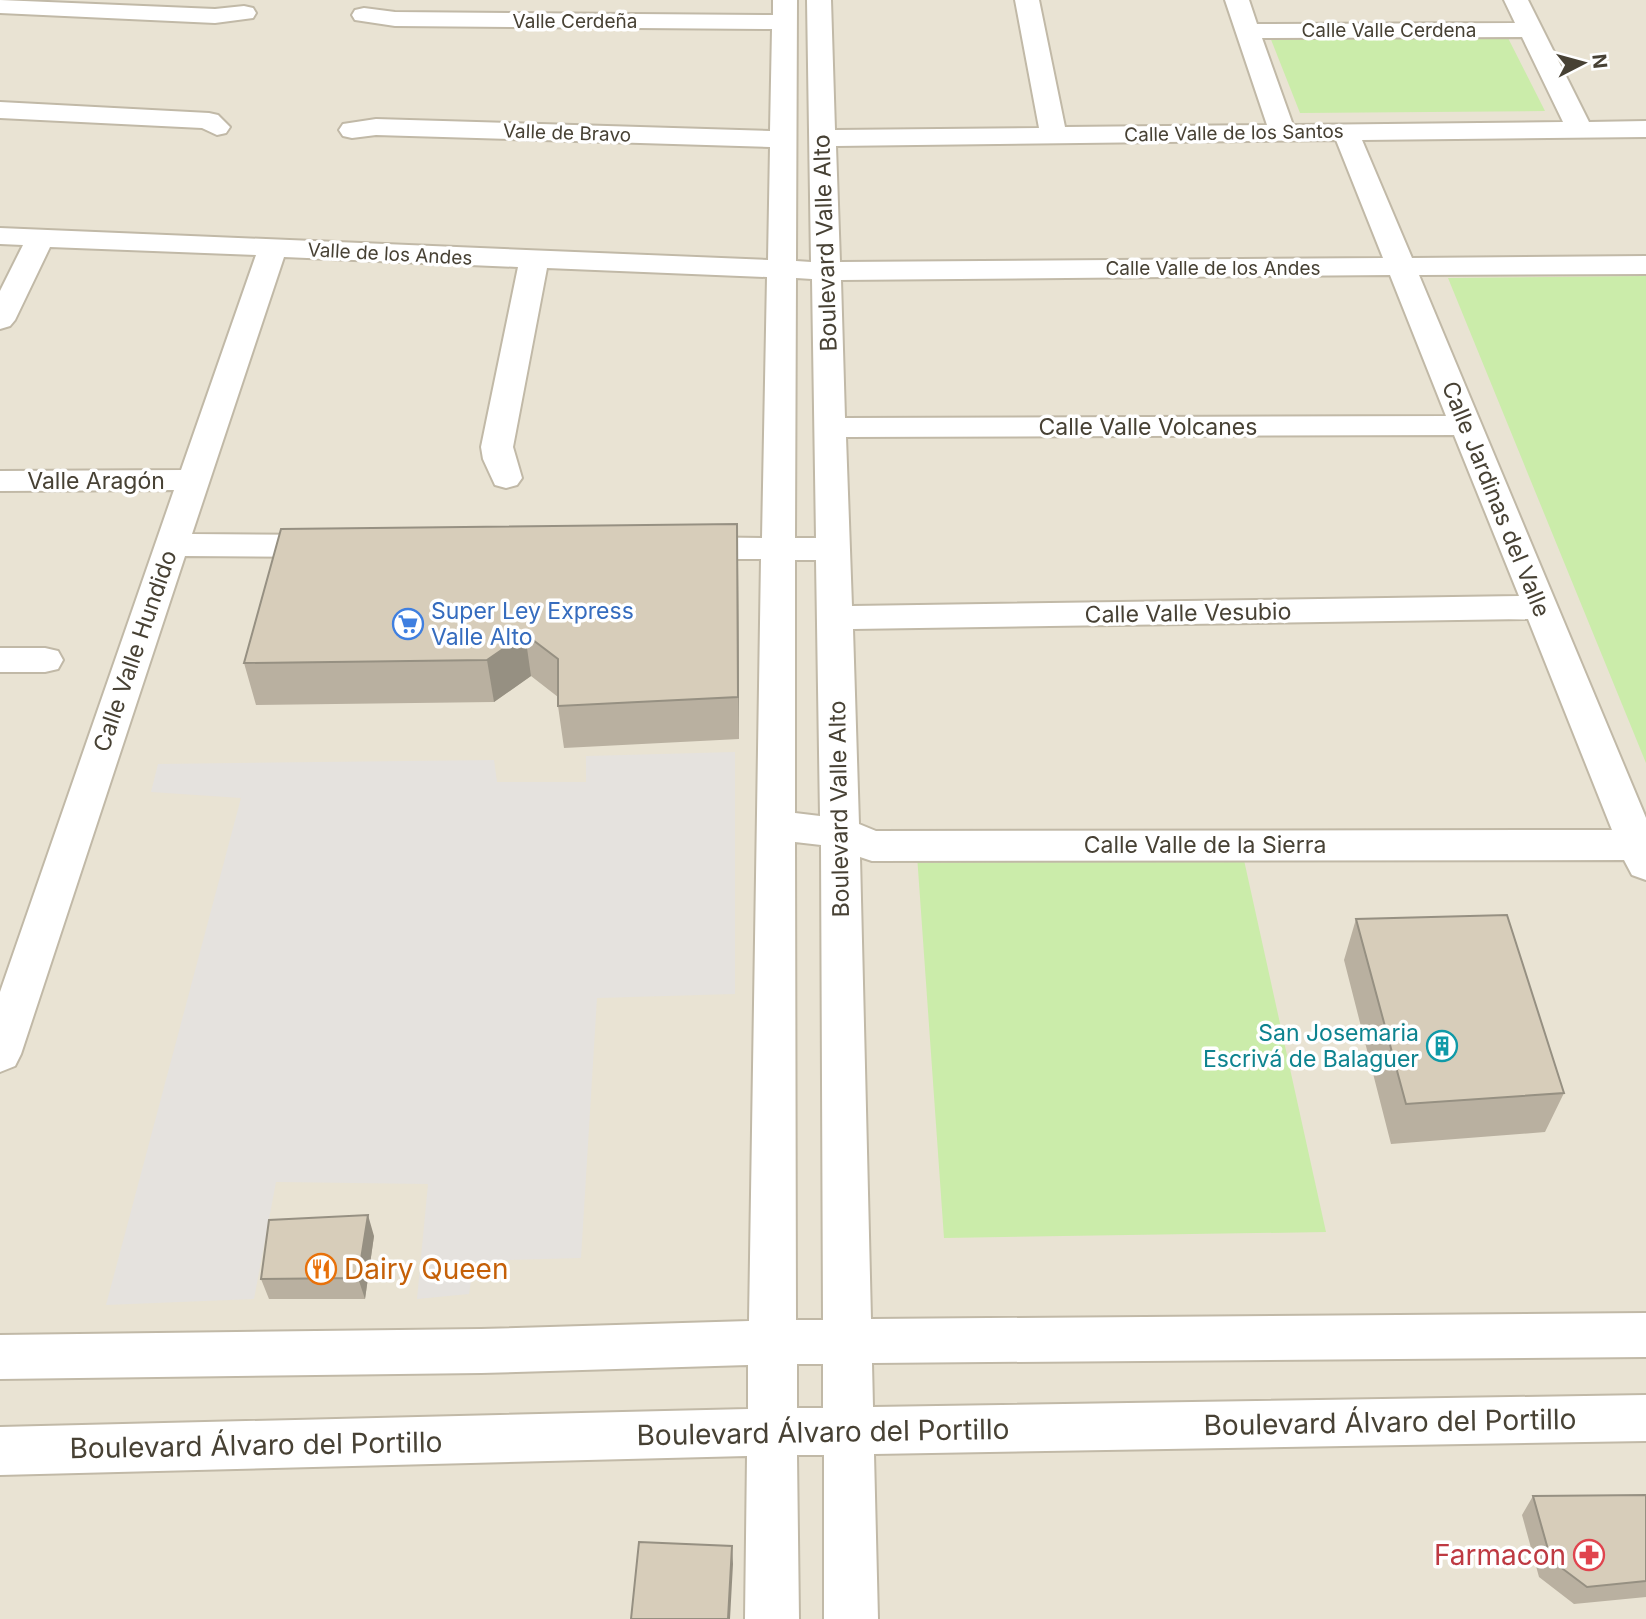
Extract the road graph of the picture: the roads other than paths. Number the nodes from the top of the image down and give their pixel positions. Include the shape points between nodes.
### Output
1 (819, 0) edge
2 (1027, 0) edge
3 (1237, 0) edge
4 (1516, 0) edge
5 (0, 6) edge
6 (785, 11) edge
7 (244, 12) dead end
8 (364, 15) dead end
9 (1531, 30) junction
10 (1247, 31) junction
11 (0, 110) edge
12 (217, 127) dead end
13 (1646, 129) edge
14 (352, 130) dead end
15 (1580, 130) junction
16 (1346, 132) junction
17 (1283, 133) junction
18 (1053, 135) junction
19 (822, 138) junction
20 (782, 139) junction
21 (0, 236) edge
22 (41, 237) junction
23 (272, 248) junction
24 (534, 260) junction
25 (1646, 265) edge
26 (1401, 267) junction
27 (780, 270) junction
28 (826, 271) junction
29 (0, 320) edge
30 (1467, 425) junction
31 (830, 428) junction
32 (506, 478) dead end
33 (193, 480) junction
34 (0, 481) edge
35 (170, 545) junction
36 (363, 546) edge
37 (653, 548) edge
38 (777, 548) junction
39 (832, 549) junction
40 (1541, 607) junction
41 (834, 618) junction
42 (0, 660) edge
43 (45, 660) dead end
44 (777, 826) junction
45 (840, 832) junction
46 (1642, 855) edge
47 (0, 1054) edge
48 (1646, 1335) edge
49 (772, 1342) junction
50 (846, 1342) junction
51 (0, 1357) edge
52 (1646, 1418) edge
53 (847, 1431) junction
54 (773, 1432) junction
55 (0, 1451) edge
56 (772, 1619) edge
57 (852, 1619) edge

1 - 19 street, Boulevard Valle Alto
2 - 18 street
3 - 10 street
4 - 9 street
5 - 7 street via 215,16
6 - 8 street, Valle Cerdeña via 395,19
6 - 20 street, Boulevard Valle Alto
9 - 10 street, Calle Valle Cerdena
9 - 15 street
10 - 17 street
11 - 12 street via 209,121
13 - 15 street, Calle Valle de los Santos
14 - 20 street, Valle de Bravo via 376,127
15 - 16 street, Calle Valle de los Santos
16 - 17 street, Calle Valle de los Santos
16 - 26 street, Calle Jardinas del Valle
17 - 18 street, Calle Valle de los Santos
18 - 19 street, Calle Valle de los Santos
19 - 28 street, Boulevard Valle Alto
20 - 27 street, Boulevard Valle Alto
21 - 22 street, Valle de los Andes
22 - 23 street, Valle de los Andes
22 - 29 street
23 - 24 street, Valle de los Andes
23 - 33 street, Calle Valle Hundido
24 - 27 street, Valle de los Andes
24 - 32 street via 497,447
25 - 26 street, Calle Valle de los Andes
26 - 28 street, Calle Valle de los Andes
26 - 30 street, Calle Jardinas del Valle
27 - 28 street, Calle Valle de los Andes
27 - 38 street, Boulevard Valle Alto
28 - 31 street, Boulevard Valle Alto
30 - 31 street, Calle Valle Volcanes
30 - 40 street, Calle Jardinas del Valle
31 - 39 street, Boulevard Valle Alto
33 - 34 street, Valle Aragón
33 - 35 street, Calle Valle Hundido
35 - 36 street
35 - 47 street, Calle Valle Hundido
37 - 38 street
38 - 39 street
38 - 44 street, Boulevard Valle Alto
39 - 41 street, Boulevard Valle Alto
40 - 41 street, Calle Valle Vesubio
40 - 46 street, Calle Jardinas del Valle
41 - 45 street, Boulevard Valle Alto
42 - 43 street
44 - 45 street, Calle Valle de la Sierra
44 - 49 street, Boulevard Valle Alto
45 - 46 street, Calle Valle de la Sierra via 872,846
45 - 50 street, Boulevard Valle Alto
48 - 50 street
49 - 50 street
49 - 51 street
49 - 54 street, Boulevard Valle Alto
50 - 53 street, Boulevard Valle Alto
52 - 53 street, Boulevard Álvaro del Portillo
53 - 54 street, Boulevard Álvaro del Portillo
53 - 57 street, Boulevard Valle Alto
54 - 55 street, Boulevard Álvaro del Portillo
54 - 56 street, Boulevard Valle Alto

